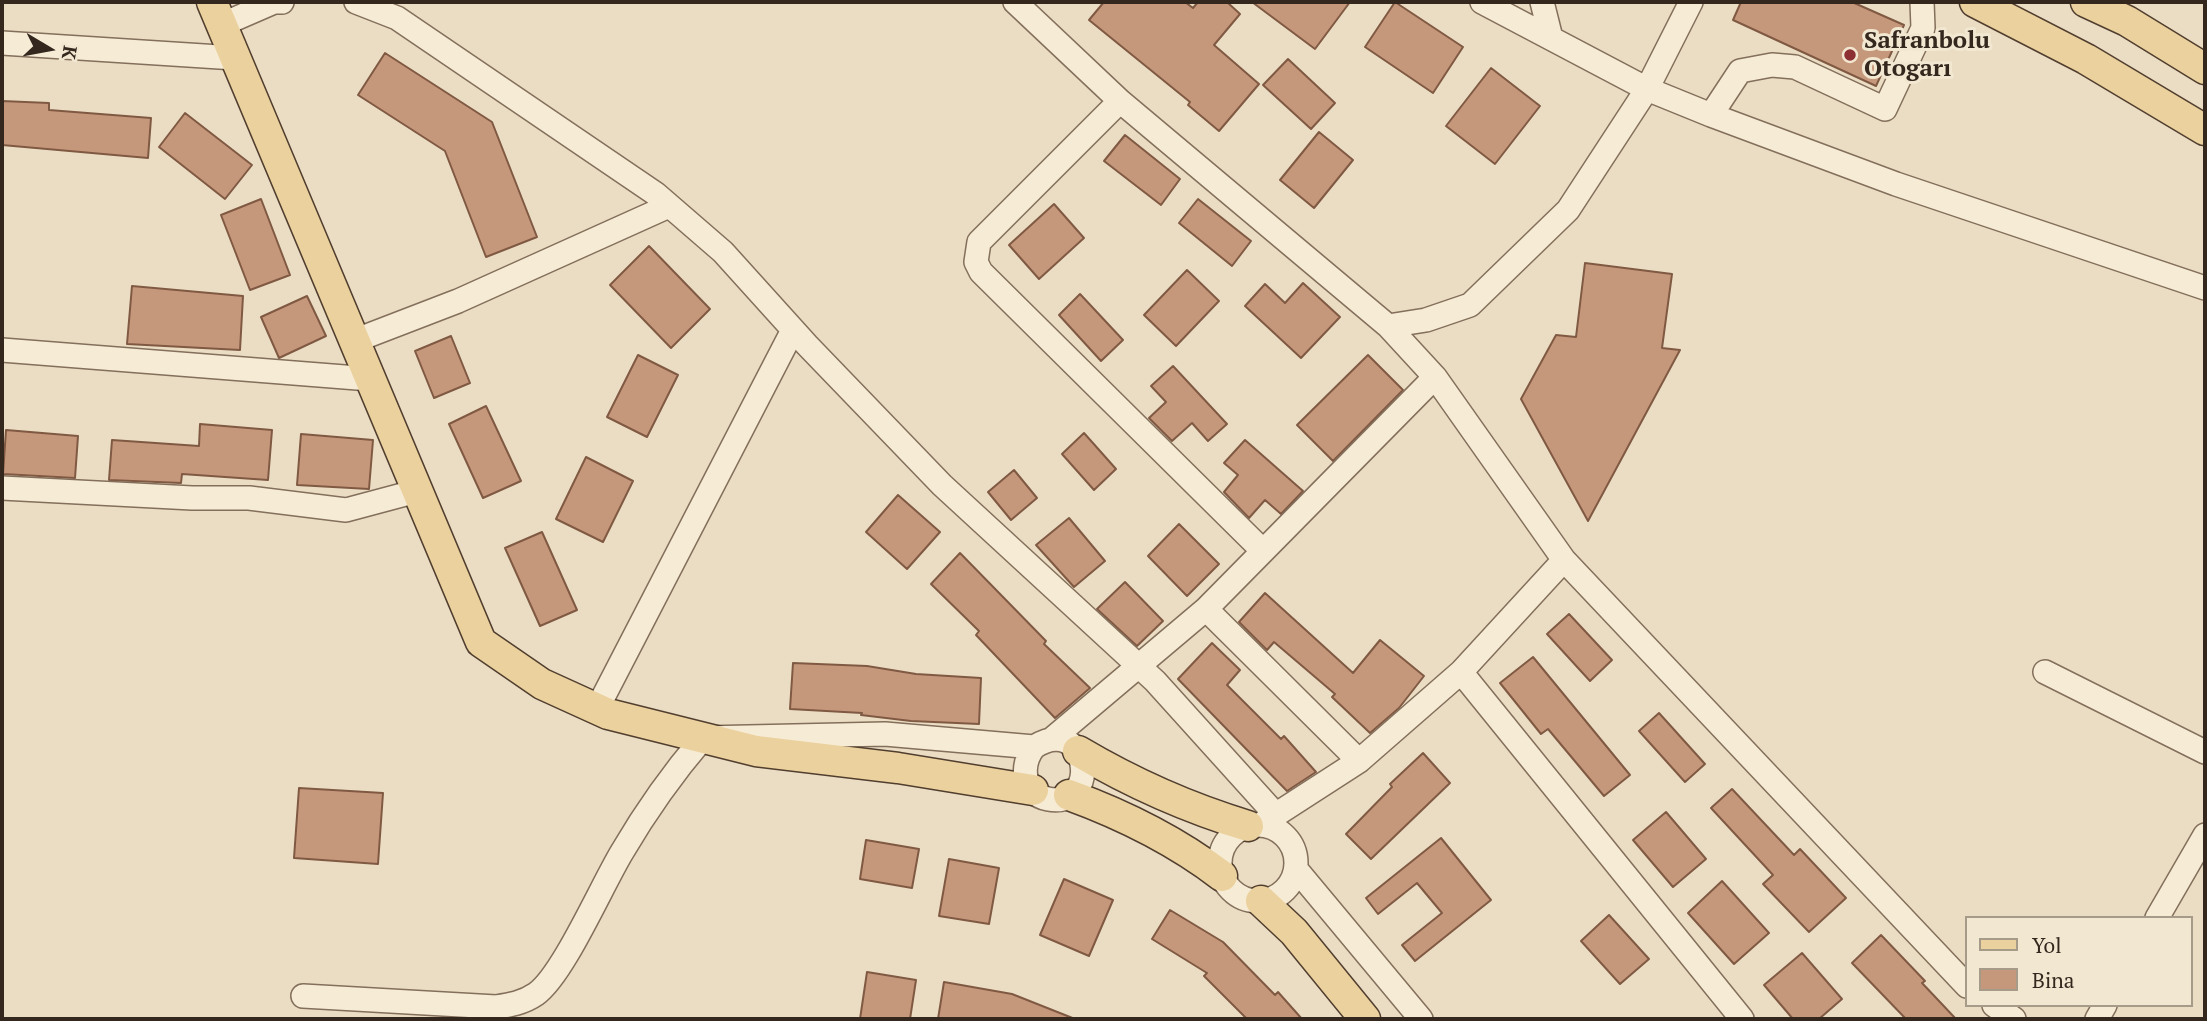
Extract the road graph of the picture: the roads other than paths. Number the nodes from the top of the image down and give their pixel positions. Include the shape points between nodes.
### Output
1 (282, 2) edge
2 (356, 2) edge
3 (1015, 2) edge
4 (1482, 2) edge
5 (1542, 2) edge
6 (1691, 2) edge
7 (1922, 2) edge
8 (1975, 2) edge
9 (2086, 2) edge
10 (216, 13) edge
11 (1551, 38) junction
12 (2, 43) edge
13 (235, 58) junction
14 (2205, 69) edge
15 (1647, 89) junction
16 (1120, 101) junction
17 (1711, 115) junction
18 (2205, 130) edge
19 (669, 206) junction
20 (2205, 288) edge
21 (1388, 326) junction
22 (793, 330) junction
23 (354, 341) junction
24 (2, 350) edge
25 (1435, 377) junction
26 (370, 379) junction
27 (2, 488) edge
28 (418, 491) junction
29 (1263, 551) junction
30 (1564, 560) junction
31 (1206, 609) junction
32 (1138, 667) junction
33 (1461, 672) junction
34 (2045, 672) dead end
35 (597, 709) junction
36 (703, 738) junction
37 (1055, 746) junction
38 (2205, 752) edge
39 (1359, 761) junction
40 (1033, 790) junction
41 (1069, 795) junction
42 (1262, 822) junction
43 (2205, 835) edge
44 (1296, 869) junction
45 (1222, 876) junction
46 (1261, 901) junction
47 (2158, 916) edge
48 (1966, 985) edge
49 (303, 996) dead end
50 (1997, 1007) edge
51 (1365, 1019) edge
52 (1421, 1019) edge
53 (1742, 1019) edge
54 (2014, 1019) edge

1 - 10 street
2 - 19 street via 397,18
3 - 16 street
4 - 11 street
5 - 11 street
6 - 15 street
7 - 17 street via 1923,28 1885,109 1795,67 1772,65 1740,71
8 - 18 main road via 2086,59
9 - 14 main road via 2127,21
10 - 13 main road
11 - 15 street
12 - 13 street
13 - 23 main road
15 - 17 street
15 - 21 street via 1568,210 1470,305 1426,320
16 - 21 street
16 - 29 street via 979,242 976,262
17 - 20 street via 1896,184
19 - 22 street via 723,252
19 - 23 street via 458,301
21 - 25 street
22 - 32 street via 942,485
22 - 35 street
23 - 26 main road
24 - 26 street
25 - 29 street
25 - 30 street
26 - 28 main road
27 - 28 street via 249,498 346,510
28 - 35 main road via 481,642 542,684
29 - 31 street
30 - 33 street
30 - 48 street
31 - 32 street
31 - 39 street
32 - 37 street
32 - 42 street via 1155,681
33 - 39 street
33 - 53 street
34 - 38 street
35 - 36 main road
36 - 37 street via 885,734
36 - 40 main road via 756,751
36 - 49 street via 674,772 622,852 555,973 537,994 517,1004 495,1007
37 - 40 street via 1028,754 1024,773
37 - 41 street via 1083,760 1082,780
37 - 42 main road via 1208,814
39 - 42 street
40 - 41 street via 1050,799
41 - 45 main road via 1185,848
42 - 44 street via 1283,834 1296,856
42 - 45 street via 1227,840 1221,851
43 - 47 street
44 - 46 street via 1284,891
44 - 52 street
45 - 46 street via 1238,896
46 - 51 main road via 1293,932
50 - 54 street

